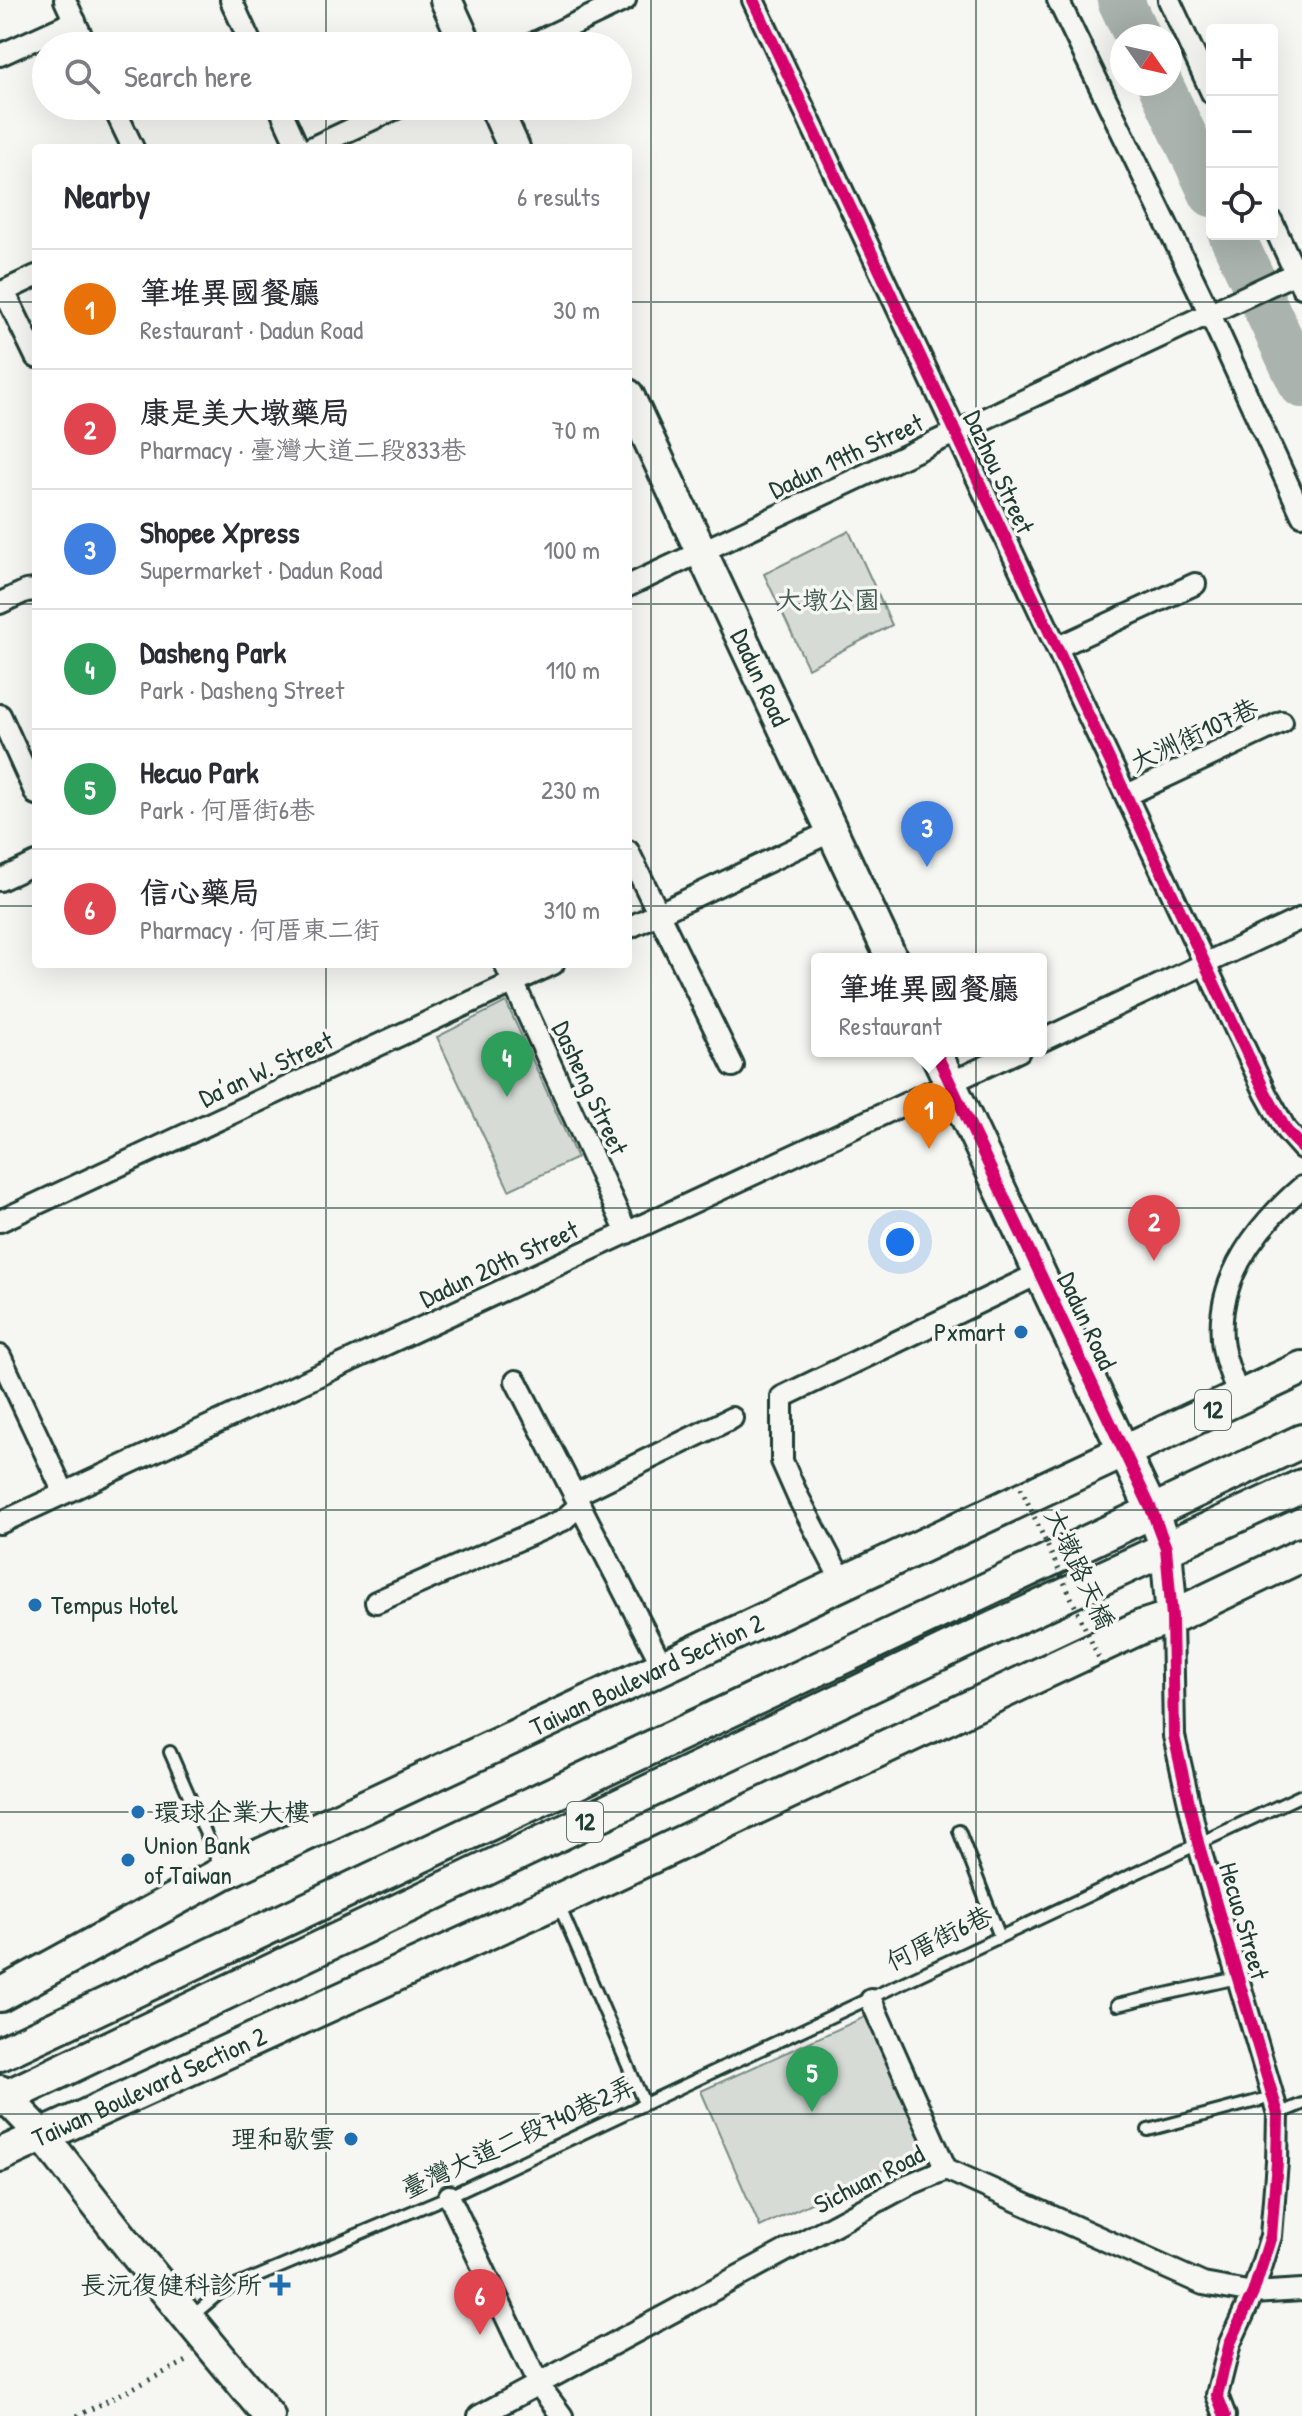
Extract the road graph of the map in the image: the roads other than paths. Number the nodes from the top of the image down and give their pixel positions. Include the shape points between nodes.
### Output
1 (65, 0) edge
2 (231, 0) edge
3 (446, 0) edge
4 (625, 0) edge
5 (753, 0) edge
6 (1058, 0) edge
7 (1169, 0) edge
8 (75, 21) junction
9 (51, 32) edge
10 (80, 32) edge
11 (246, 32) edge
12 (461, 32) edge
13 (558, 32) edge
14 (32, 40) edge
15 (0, 55) edge
16 (1206, 80) edge
17 (120, 120) edge
18 (285, 120) edge
19 (371, 120) edge
20 (501, 120) edge
21 (131, 144) edge
22 (296, 144) edge
23 (320, 144) edge
24 (512, 144) edge
25 (1278, 234) edge
26 (1300, 277) edge
27 (32, 278) edge
28 (2, 292) edge
29 (1210, 314) junction
30 (32, 349) edge
31 (632, 404) edge
32 (956, 433) junction
33 (1302, 515) edge
34 (700, 552) junction
35 (632, 584) edge
36 (1195, 584) dead end
37 (32, 590) edge
38 (0, 603) edge
39 (1058, 647) junction
40 (0, 715) edge
41 (1282, 722) dead end
42 (32, 785) edge
43 (1127, 795) junction
44 (832, 831) junction
45 (632, 859) edge
46 (32, 865) edge
47 (0, 880) edge
48 (658, 914) junction
49 (1302, 918) edge
50 (632, 926) edge
51 (889, 953) edge
52 (1206, 963) junction
53 (507, 968) edge
54 (545, 968) edge
55 (513, 983) junction
56 (1047, 1038) edge
57 (938, 1057) edge
58 (1006, 1057) edge
59 (733, 1066) dead end
60 (950, 1083) junction
61 (1302, 1148) edge
62 (1302, 1187) edge
63 (0, 1221) edge
64 (627, 1233) junction
65 (1040, 1273) junction
66 (0, 1356) edge
67 (1302, 1368) edge
68 (516, 1381) dead end
69 (1239, 1398) junction
70 (732, 1418) dead end
71 (1302, 1441) edge
72 (1124, 1452) junction
73 (1302, 1486) edge
74 (64, 1493) junction
75 (577, 1500) junction
76 (1152, 1511) junction
77 (0, 1523) edge
78 (1166, 1548) junction
79 (1302, 1555) edge
80 (843, 1583) junction
81 (376, 1602) dead end
82 (1172, 1617) junction
83 (663, 1667) junction
84 (170, 1752) dead end
85 (1302, 1795) edge
86 (959, 1831) dead end
87 (1198, 1843) junction
88 (223, 1873) junction
89 (557, 1901) junction
90 (1000, 1937) junction
91 (1237, 1978) junction
92 (0, 1995) edge
93 (871, 2000) junction
94 (1117, 2005) dead end
95 (0, 2054) edge
96 (1, 2096) edge
97 (644, 2103) junction
98 (1302, 2104) edge
99 (1275, 2105) junction
100 (1148, 2130) dead end
101 (44, 2137) junction
102 (0, 2155) edge
103 (946, 2169) junction
104 (449, 2196) junction
105 (1302, 2290) edge
106 (1253, 2293) junction
107 (188, 2319) junction
108 (538, 2384) junction
109 (269, 2416) edge
110 (479, 2416) edge
111 (562, 2416) edge
112 (1225, 2416) edge

1 - 8 street
2 - 11 street
3 - 12 street
4 - 13 street
5 - 32 street, Dazhou Street
6 - 29 street
7 - 16 street
8 - 9 street
8 - 10 street
14 - 15 street
17 - 21 street
18 - 22 street
19 - 23 street
20 - 24 street
25 - 26 street
26 - 29 street, Dadun 19th Street
27 - 28 street
28 - 30 street
29 - 32 street, Dadun 19th Street
29 - 33 street
31 - 34 street, Dadun Road
32 - 34 street, Dadun 19th Street
32 - 39 street, Dazhou Street
34 - 35 street, Dadun 19th Street
34 - 44 street, Dadun Road
36 - 39 street
37 - 38 street
39 - 43 street, Dazhou Street
40 - 42 street
41 - 43 street, 大洲街107巷
43 - 52 street, Dazhou Street
44 - 48 street
44 - 51 street, Dadun Road
45 - 48 street
46 - 47 street
48 - 50 street
48 - 59 street
49 - 52 street
52 - 56 street
52 - 61 street, Dazhou Street via 1266,1094
53 - 55 street, Dasheng Street
54 - 55 street, Da’an W. Street
55 - 63 street, Da’an W. Street
55 - 64 street, Dasheng Street
57 - 60 street, Dadun Road
58 - 60 street, Dadun 20th Street
60 - 64 street, Dadun 20th Street
60 - 65 street, Dadun Road
62 - 69 street via 1256,1232 1237,1264 1223,1305 1221,1340
64 - 74 street, Dadun 20th Street
65 - 72 street, Dadun Road
65 - 80 street via 782,1397 782,1461
66 - 74 street
67 - 69 main road, Taiwan Boulevard Section 2 / 12
68 - 75 street
69 - 72 main road, Taiwan Boulevard Section 2 / 12
70 - 75 street
71 - 76 main road, 12
72 - 76 street, Dadun Road
72 - 80 main road, Taiwan Boulevard Section 2 / 12
73 - 78 main road, Taiwan Boulevard Section 2 / 12
74 - 77 street, Dadun 20th Street
75 - 81 street via 563,1520
75 - 83 street
76 - 78 street, Dadun Road
76 - 95 main road, 12
78 - 82 street, Dadun Road
78 - 96 main road, Taiwan Boulevard Section 2 / 12
79 - 82 main road, Taiwan Boulevard Section 2 / 12
80 - 83 main road, Taiwan Boulevard Section 2 / 12
82 - 87 street, Hecuo Street via 1174,1736
82 - 89 main road, Taiwan Boulevard Section 2 / 12
83 - 88 main road, Taiwan Boulevard Section 2 / 12
84 - 88 lane
85 - 87 lane, 何厝街6巷
86 - 90 lane
87 - 90 lane, 何厝街6巷
87 - 91 street, Hecuo Street
88 - 92 main road, Taiwan Boulevard Section 2 / 12
89 - 97 lane
89 - 101 main road, Taiwan Boulevard Section 2 / 12
90 - 93 lane, 何厝街6巷
91 - 94 lane
91 - 99 street, Hecuo Street
93 - 97 lane, 臺灣大道二段740巷2弄
93 - 103 street, 何厝街6巷
96 - 101 street
97 - 104 lane, 臺灣大道二段740巷2弄
98 - 99 lane
99 - 100 lane
99 - 106 street, Hecuo Street via 1271,2236
101 - 102 main road, Taiwan Boulevard Section 2 / 12
101 - 107 street
103 - 106 street, Sichuan Road via 1203,2284
103 - 108 street, Sichuan Road
104 - 107 lane, 臺灣大道二段740巷2弄 via 221,2292
104 - 108 street
105 - 106 street, Sichuan Road
106 - 112 street, Hecuo Street via 1230,2343 1217,2395
107 - 109 street
108 - 110 street, Sichuan Road
108 - 111 street

